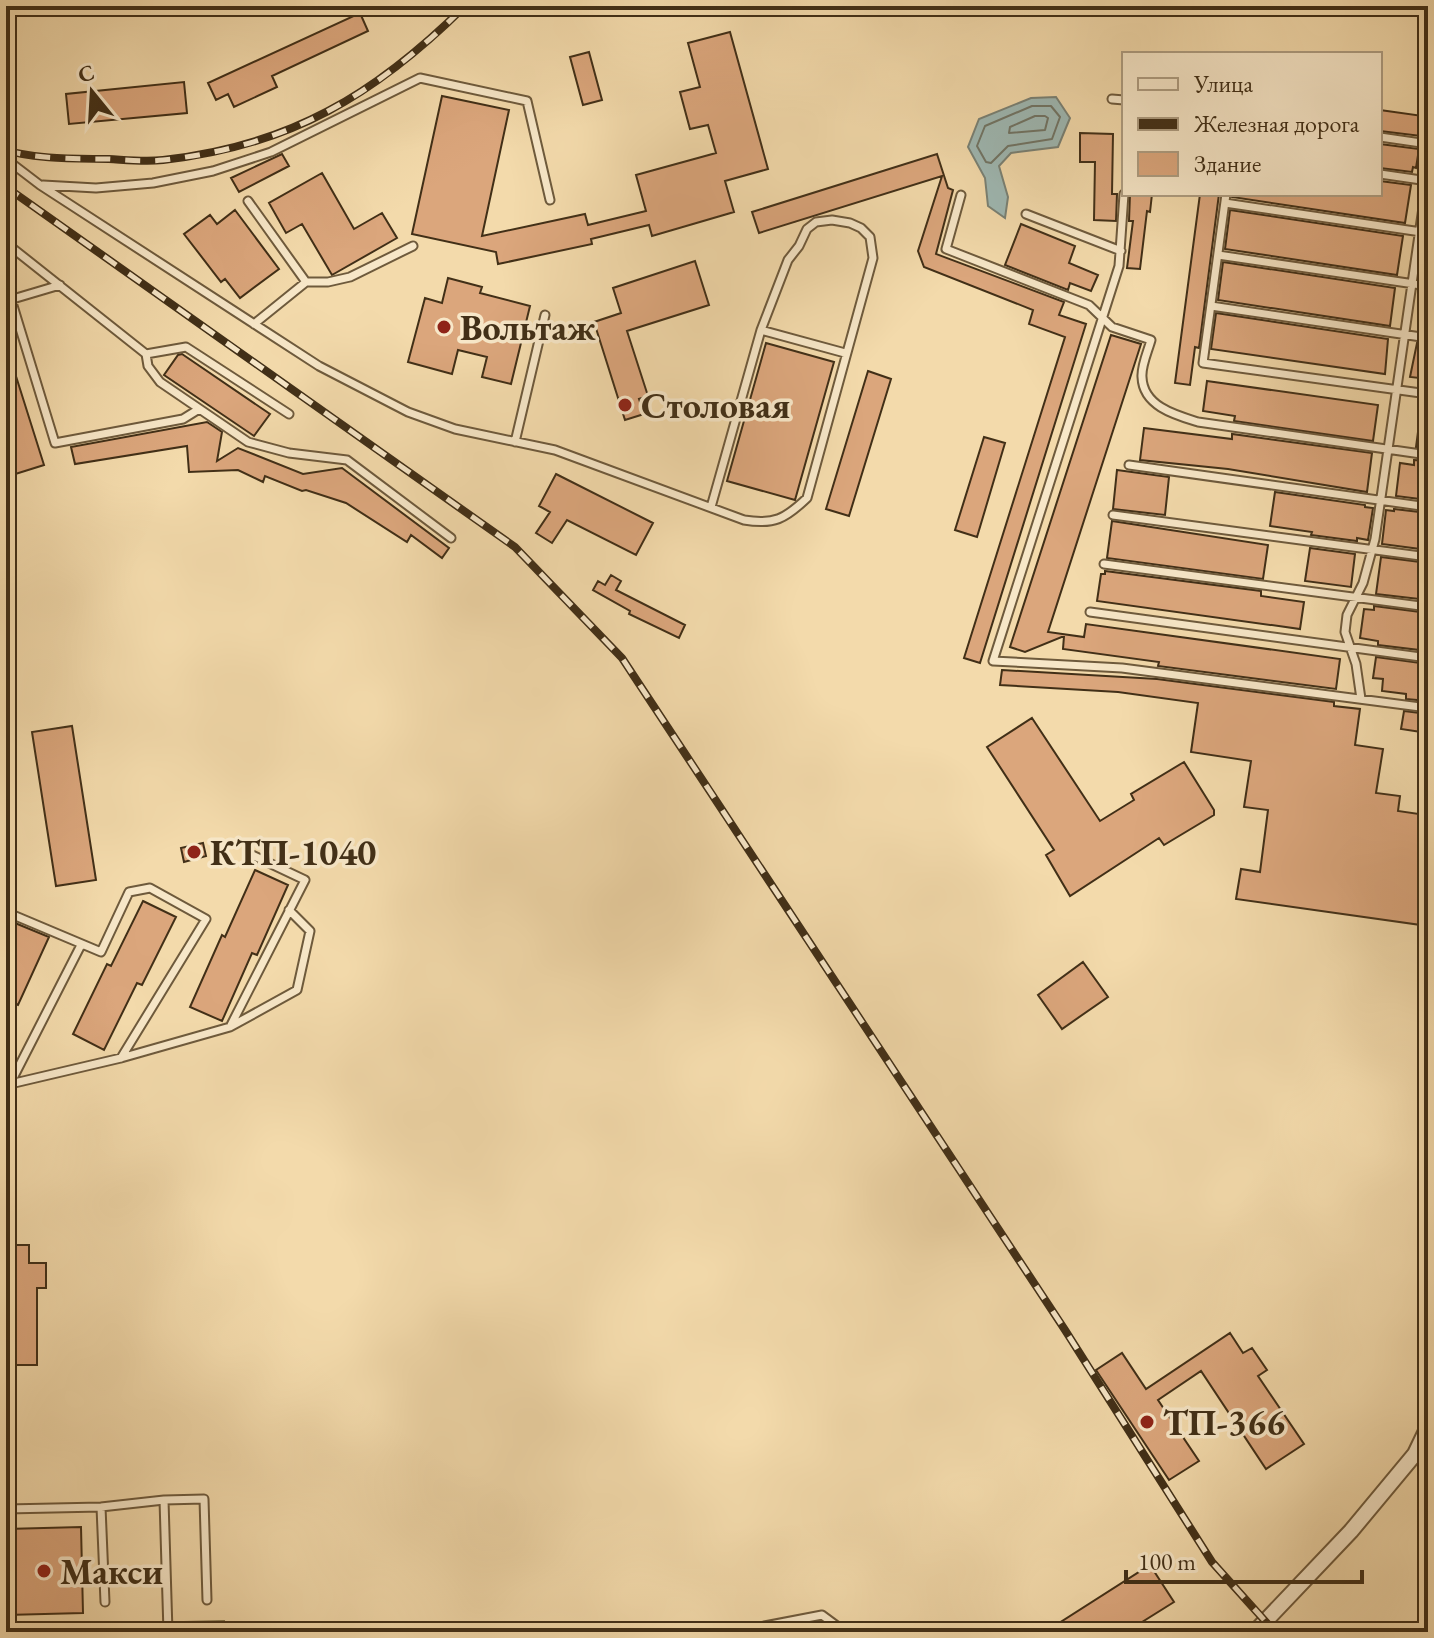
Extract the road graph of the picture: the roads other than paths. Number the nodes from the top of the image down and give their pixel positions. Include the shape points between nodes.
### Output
1 (1112, 99) dead end
2 (1122, 100) edge
3 (1382, 137) edge
4 (1428, 144) edge
5 (6, 159) edge
6 (1382, 174) edge
7 (1428, 178) edge
8 (40, 185) junction
9 (961, 195) dead end
10 (1124, 196) edge
11 (1225, 198) edge
12 (550, 200) dead end
13 (248, 201) dead end
14 (1026, 214) dead end
15 (1424, 233) edge
16 (6, 243) edge
17 (413, 246) dead end
18 (1121, 251) junction
19 (1218, 255) junction
20 (306, 282) junction
21 (1412, 283) junction
22 (60, 285) junction
23 (1428, 286) edge
24 (8, 300) edge
25 (1211, 306) junction
26 (545, 315) dead end
27 (1102, 318) junction
28 (254, 324) junction
29 (761, 330) junction
30 (1404, 334) junction
31 (1428, 338) edge
32 (845, 353) junction
33 (146, 354) junction
34 (1396, 390) junction
35 (1428, 394) edge
36 (199, 409) junction
37 (289, 414) dead end
38 (515, 442) junction
39 (1386, 450) junction
40 (1428, 455) edge
41 (1129, 465) dead end
42 (1380, 500) junction
43 (711, 507) junction
44 (1428, 507) edge
45 (1113, 515) dead end
46 (451, 538) dead end
47 (1370, 550) junction
48 (1428, 557) edge
49 (1104, 564) dead end
50 (1355, 598) junction
51 (1428, 607) edge
52 (1090, 612) dead end
53 (1350, 647) junction
54 (1428, 658) edge
55 (1361, 699) junction
56 (1428, 708) edge
57 (250, 854) dead end
58 (289, 910) junction
59 (6, 912) edge
60 (81, 945) junction
61 (230, 1027) junction
62 (121, 1058) junction
63 (8, 1085) edge
64 (1428, 1427) edge
65 (164, 1500) junction
66 (101, 1507) junction
67 (6, 1509) edge
68 (207, 1600) dead end
69 (105, 1602) dead end
70 (168, 1632) edge
71 (733, 1632) edge
72 (845, 1632) edge
73 (1255, 1632) edge

1 - 2 lane
3 - 4 lane
5 - 8 lane
6 - 7 lane
7 - 15 lane
8 - 12 lane via 124,186 213,171 271,152 420,78 527,101
8 - 28 lane
9 - 27 lane via 946,249 1089,305
10 - 18 lane
11 - 15 lane
11 - 19 lane
13 - 20 lane
14 - 18 lane
15 - 21 lane
16 - 22 lane
17 - 20 lane via 350,277
18 - 27 lane
19 - 21 lane
19 - 25 lane
20 - 28 lane
21 - 23 lane
21 - 30 lane
22 - 24 lane
22 - 33 lane
24 - 36 lane via 55,443 183,419
25 - 30 lane
25 - 34 lane via 1203,363
26 - 38 lane
27 - 39 lane via 1112,327 1151,340 1141,377 1149,397 1168,413
27 - 55 lane via 993,661 1122,668
28 - 38 lane via 319,366 408,412
29 - 32 lane
29 - 32 lane via 788,260 807,229 816,222 850,223 870,237 873,258
29 - 43 lane
30 - 31 lane
30 - 34 lane
32 - 43 lane via 807,498 789,516 764,524
33 - 36 lane via 160,382
33 - 37 lane via 186,347
34 - 35 lane
34 - 39 lane
36 - 46 lane via 248,442 347,460
38 - 43 lane via 555,450
39 - 40 lane
39 - 42 lane
41 - 42 lane
42 - 44 lane
42 - 47 lane
45 - 47 lane
47 - 48 lane
47 - 50 lane
49 - 50 lane
50 - 51 lane
50 - 53 lane via 1345,632
52 - 53 lane
53 - 54 lane
53 - 55 lane
55 - 56 lane
57 - 58 lane via 305,880
58 - 61 lane
58 - 61 lane via 310,931 297,990
59 - 60 lane
60 - 62 lane via 101,952 129,892 150,888 206,919
60 - 63 lane
61 - 62 lane
62 - 63 lane
64 - 73 street via 1415,1454 1351,1531
65 - 66 lane
65 - 68 lane via 204,1499
65 - 70 lane
66 - 67 lane
66 - 69 lane
71 - 72 lane via 822,1615

